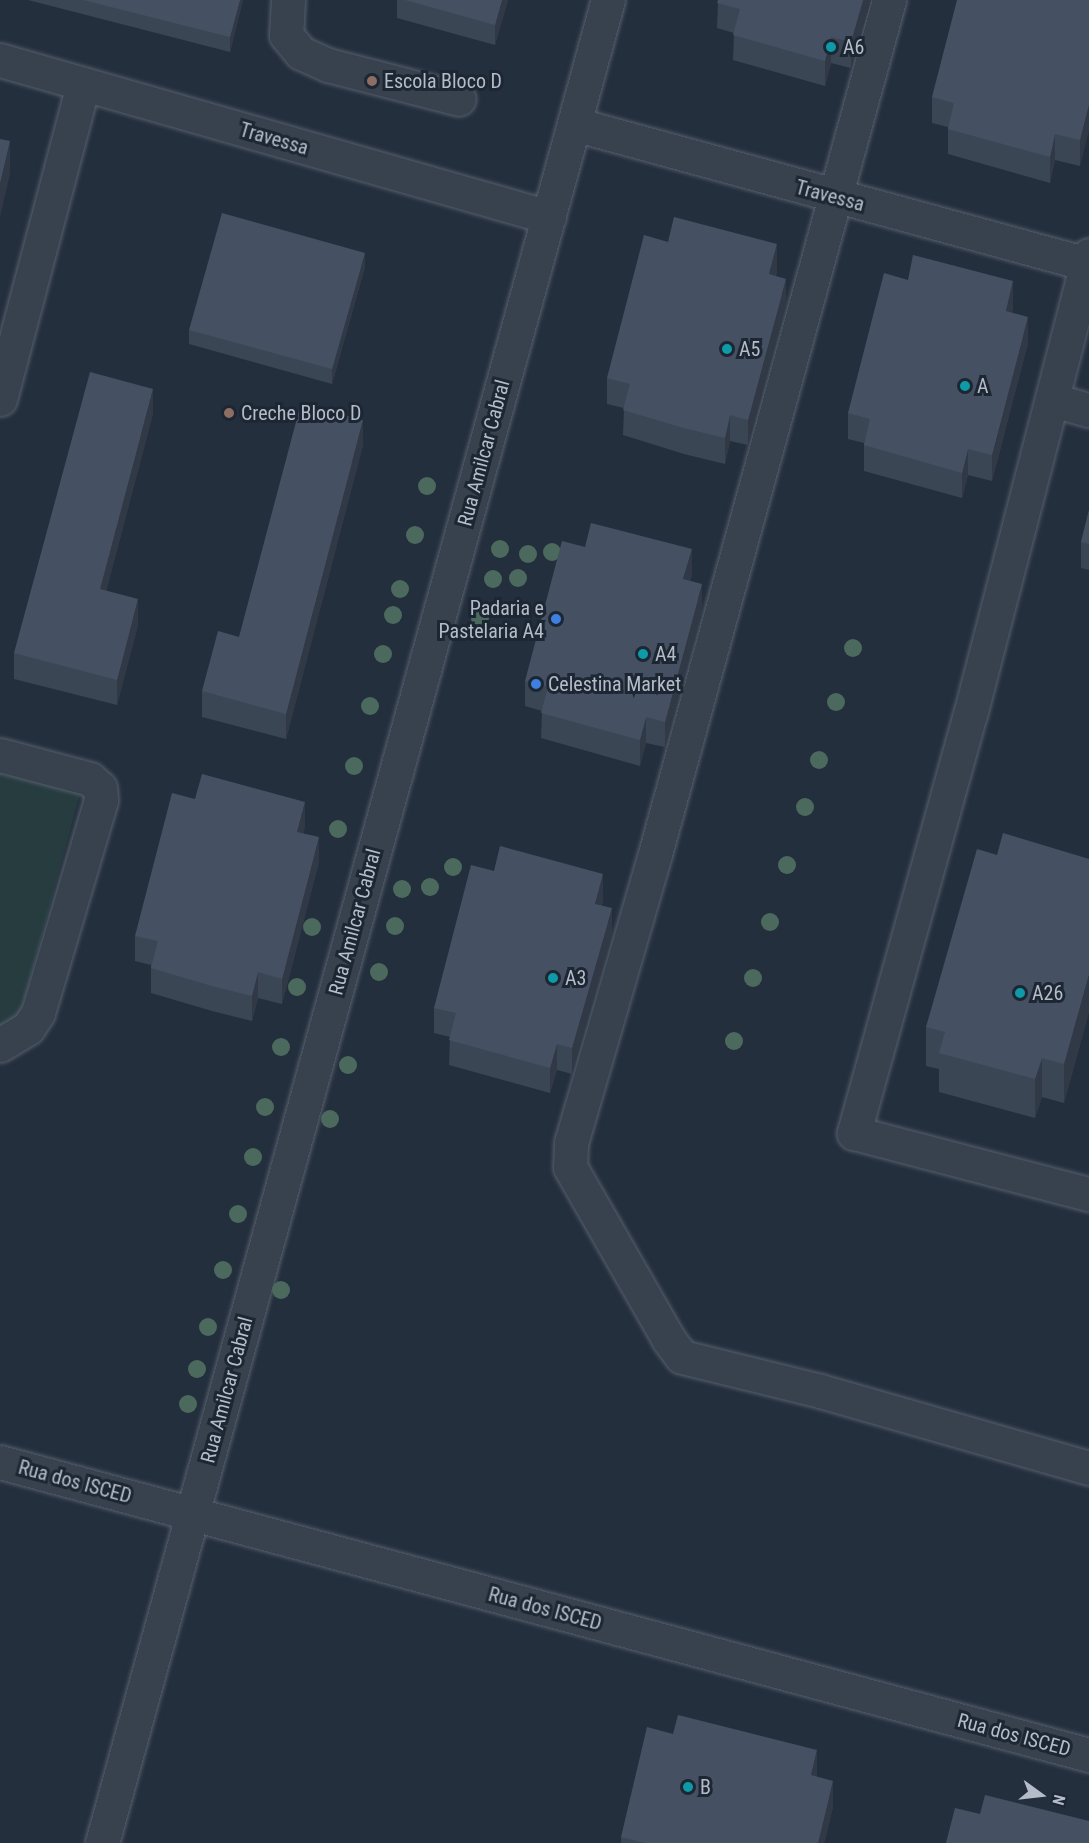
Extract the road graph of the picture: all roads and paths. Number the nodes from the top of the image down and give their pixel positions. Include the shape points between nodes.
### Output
1 (288, 0) edge
2 (608, 0) edge
3 (889, 0) edge
4 (0, 60) edge
5 (83, 85) junction
6 (459, 99) dead end
7 (574, 124) junction
8 (834, 197) junction
9 (549, 217) junction
10 (1088, 259) edge
11 (0, 399) edge
12 (1053, 400) junction
13 (1089, 410) edge
14 (0, 754) edge
15 (0, 1044) edge
16 (1089, 1194) edge
17 (0, 1462) edge
18 (1089, 1468) edge
19 (192, 1514) junction
20 (1089, 1755) edge
21 (102, 1843) edge

1 - 6 street via 286,35 301,52 328,65
2 - 7 street, Rua Amilcar Cabral
3 - 8 street
4 - 5 street, Travessa
5 - 9 street, Travessa
5 - 11 street
7 - 8 street, Travessa
7 - 9 street, Rua Amilcar Cabral
8 - 10 street, Travessa
8 - 18 street via 658,842 571,1143 570,1167 682,1357 820,1391
9 - 19 street, Rua Amilcar Cabral
10 - 12 street
12 - 13 street
12 - 16 street via 854,1133
14 - 15 street via 90,779 100,788 101,800 38,1013 28,1028
17 - 19 street, Rua dos ISCED
19 - 20 street, Rua dos ISCED
19 - 21 street, Rua Amilcar Cabral

